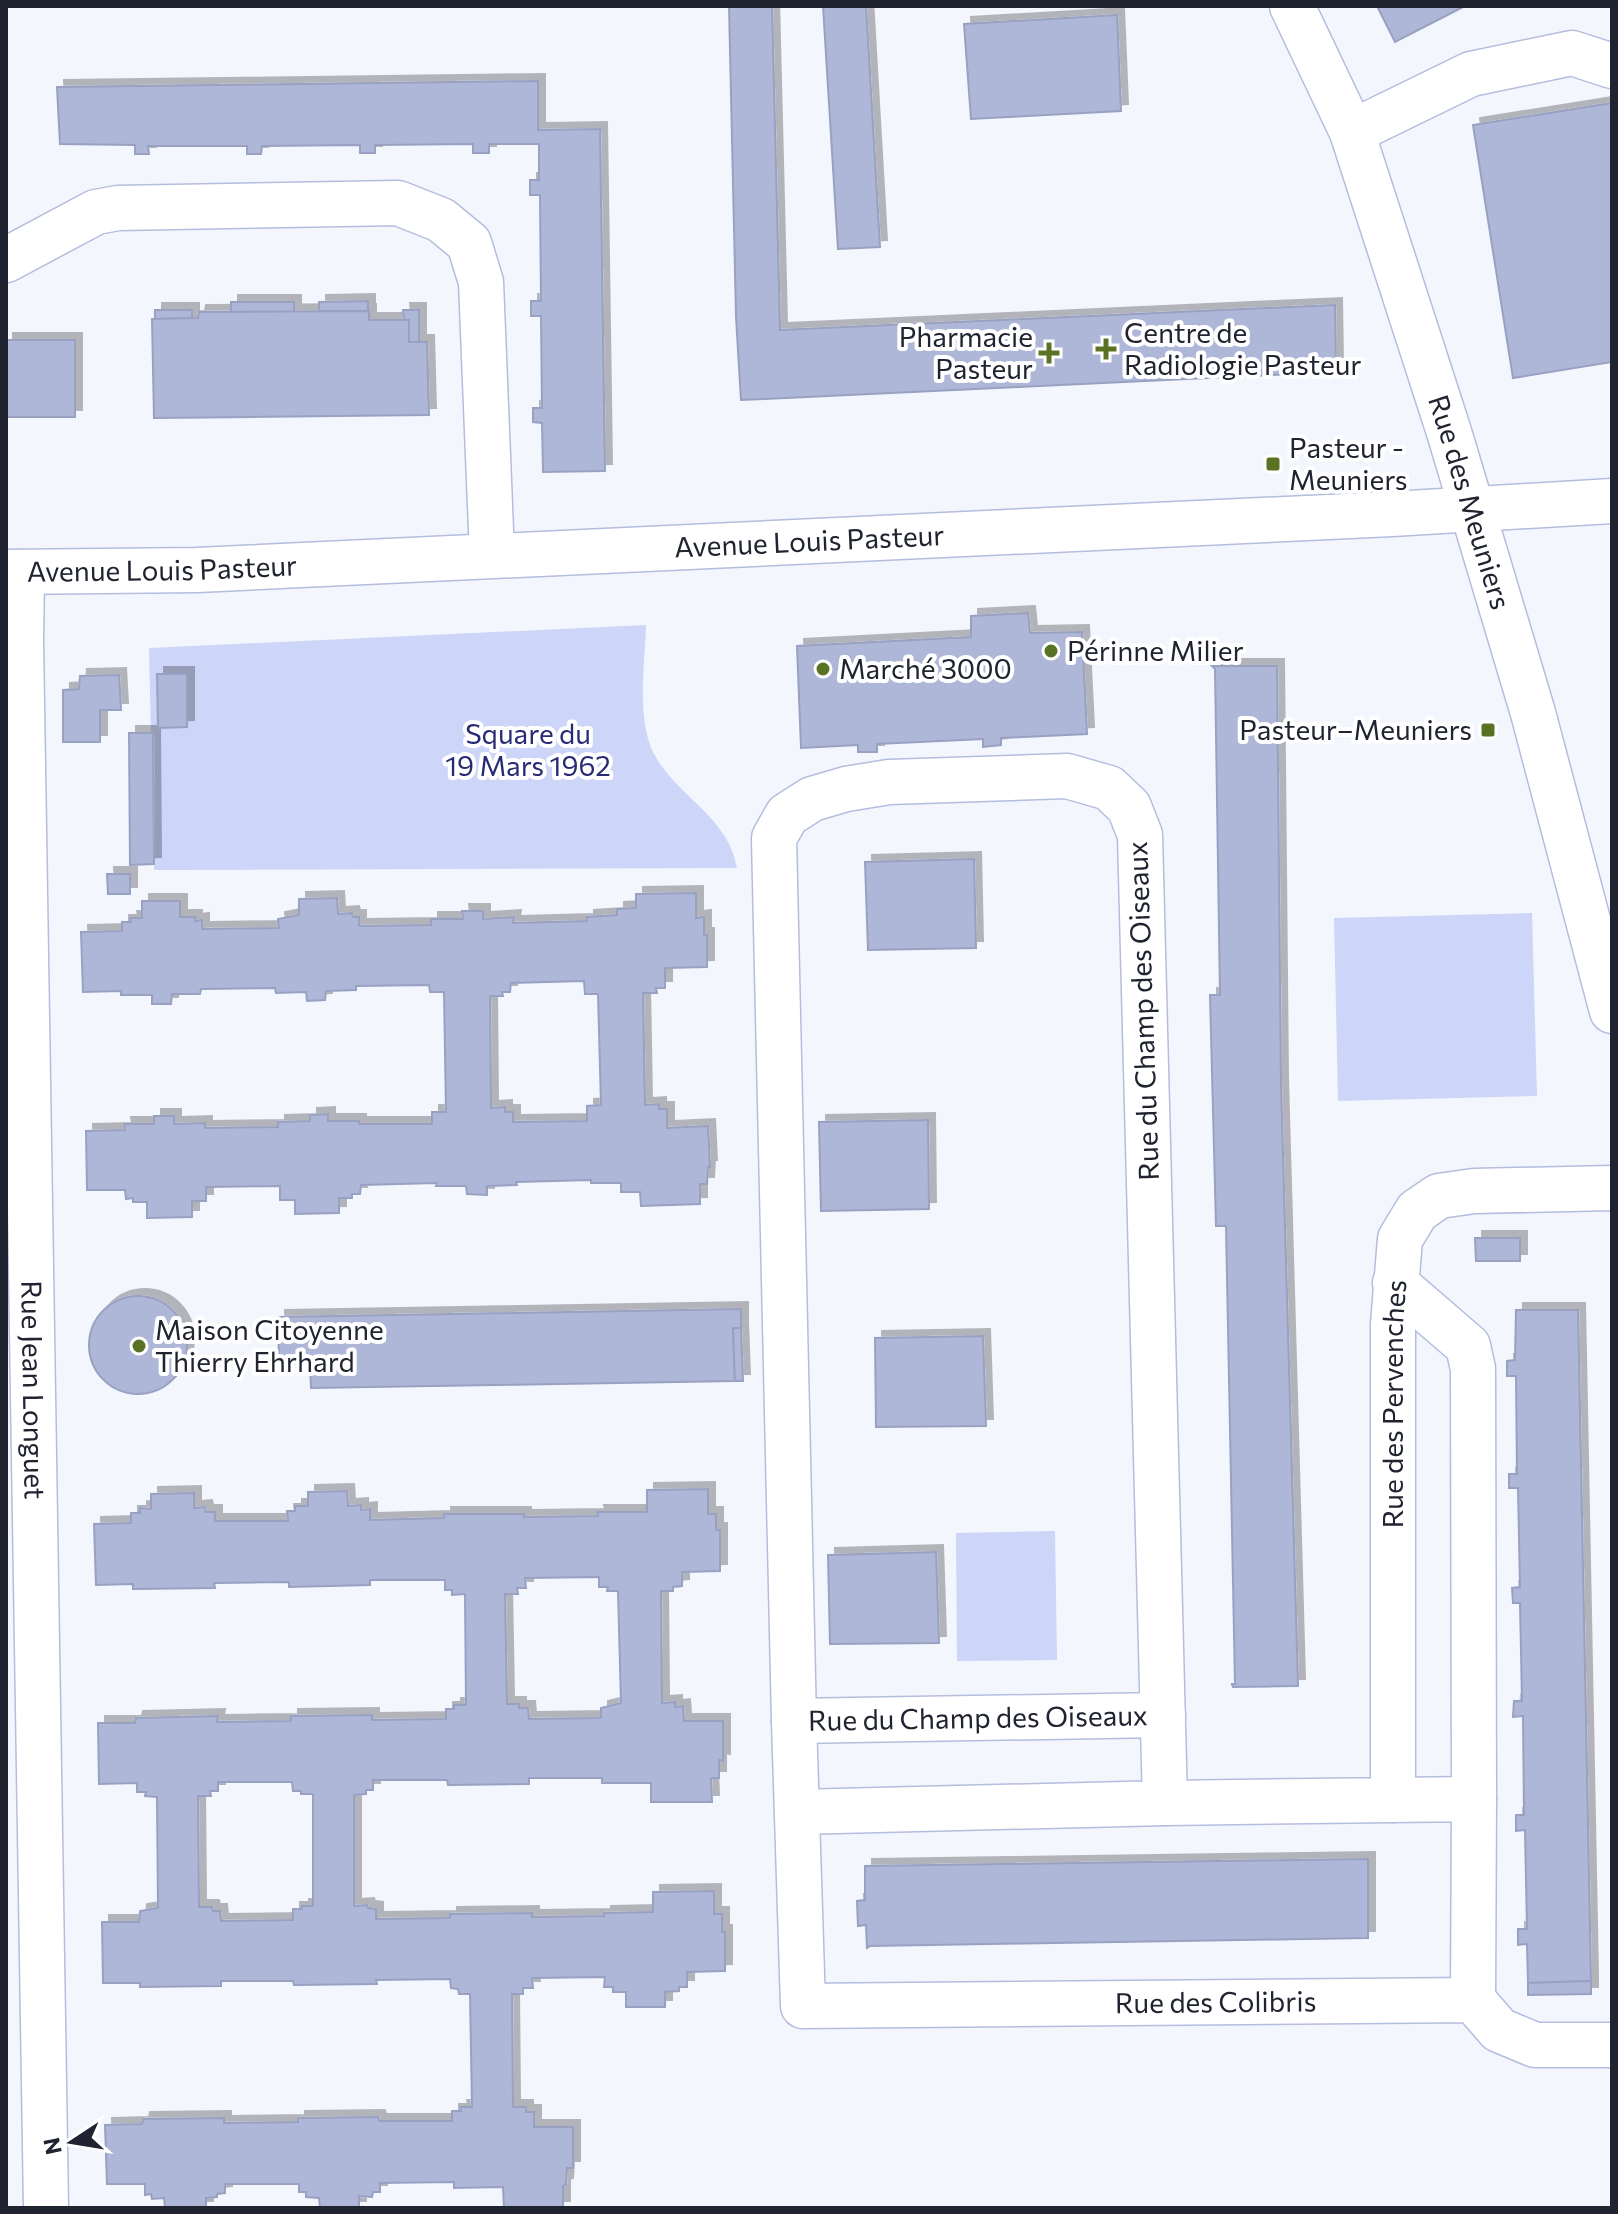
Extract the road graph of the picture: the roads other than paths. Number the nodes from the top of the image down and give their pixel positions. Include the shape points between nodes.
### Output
1 (1292, 6) edge
2 (1612, 66) edge
3 (1352, 132) junction
4 (6, 260) edge
5 (1612, 501) edge
6 (1472, 509) junction
7 (492, 555) junction
8 (14, 572) edge
9 (15, 849) edge
10 (1612, 1011) edge
11 (1612, 1188) edge
12 (1395, 1283) junction
13 (1163, 1715) junction
14 (794, 1721) junction
15 (1474, 1799) junction
16 (1393, 1800) junction
17 (1165, 1803) junction
18 (797, 1812) junction
19 (1473, 2000) junction
20 (803, 2006) joint
21 (1612, 2045) edge
22 (46, 2208) edge

1 - 3 street, Rue des Meuniers
2 - 3 street via 1572,53 1471,74
3 - 6 street, Rue des Meuniers
4 - 7 street via 96,212 118,208 398,203 441,220 469,243 481,282
5 - 6 street, Avenue Louis Pasteur
6 - 7 street, Avenue Louis Pasteur
6 - 10 street, Rue des Meuniers
7 - 8 street, Avenue Louis Pasteur via 197,570
8 - 9 street, Rue Jean Longuet via 21,642
9 - 22 street, Rue Jean Longuet
11 - 12 street, Rue des Pervenches via 1439,1196 1417,1211 1400,1239
12 - 15 street via 1468,1346 1473,1369
12 - 16 street, Rue des Pervenches
13 - 14 street, Rue du Champ des Oiseaux
13 - 14 street, Rue du Champ des Oiseaux via 1140,835 1129,807 1109,788 1067,776 889,782 846,789 812,799 787,815 774,838
13 - 17 street, Rue du Champ des Oiseaux
14 - 18 street, Rue du Champ des Oiseaux
15 - 16 street
15 - 19 street
16 - 17 street
17 - 18 street
18 - 20 street, Rue du Champ des Oiseaux
19 - 20 street, Rue des Colibris
19 - 21 street via 1499,2030 1535,2045

